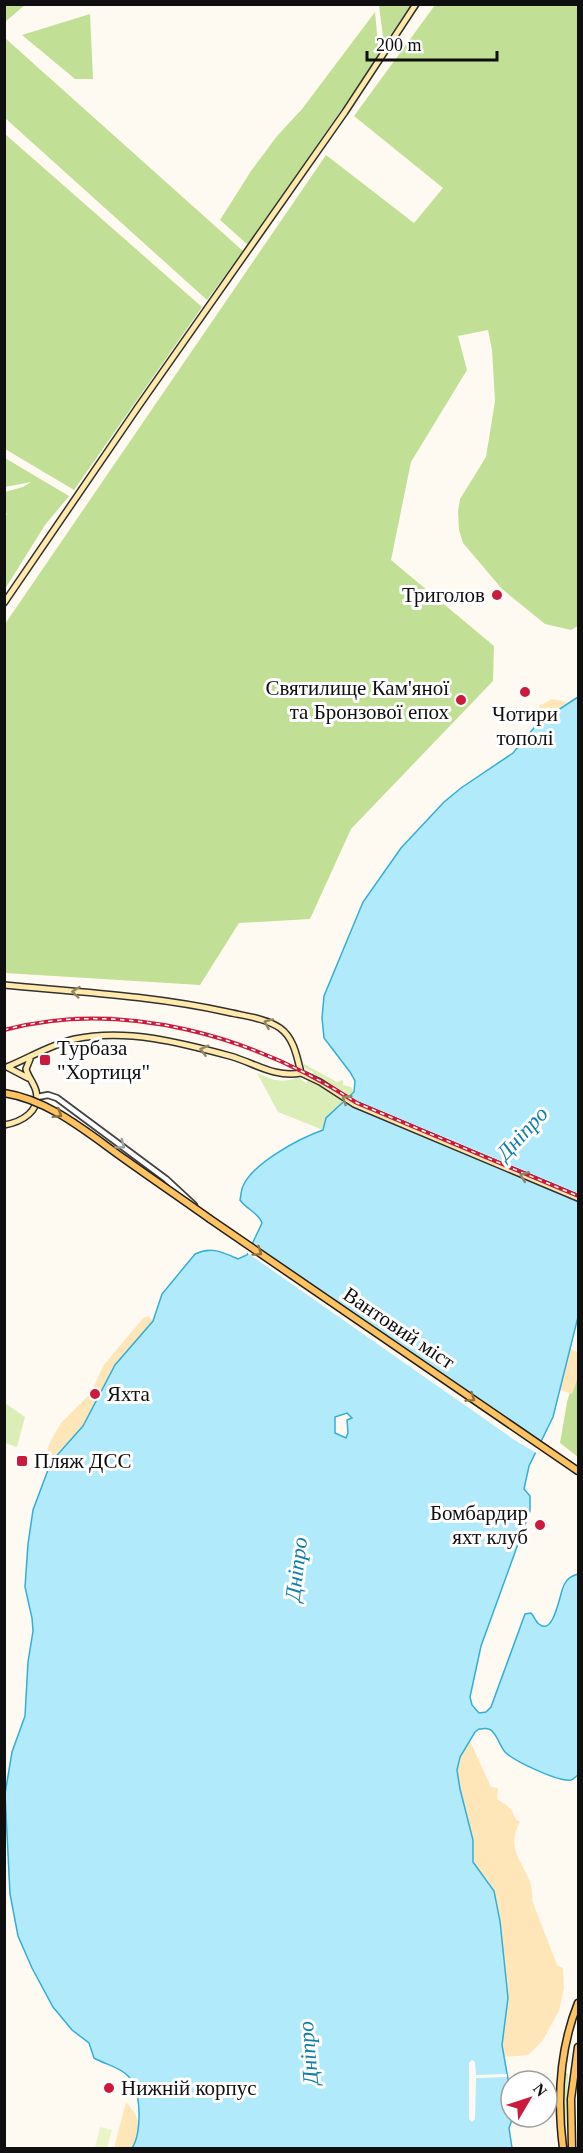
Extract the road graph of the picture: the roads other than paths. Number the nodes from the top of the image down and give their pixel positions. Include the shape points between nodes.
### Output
1 (416, 4) edge
2 (4, 603) edge
3 (4, 985) edge
4 (35, 1055) junction
5 (6, 1067) edge
6 (300, 1071) junction
7 (31, 1081) junction
8 (4, 1093) edge
9 (37, 1097) junction
10 (4, 1125) edge
11 (579, 1198) edge
12 (210, 1219) junction
13 (579, 1469) edge
14 (578, 2004) edge
15 (579, 2047) edge
16 (564, 2060) junction
17 (576, 2060) junction
18 (562, 2075) junction
19 (574, 2076) junction
20 (571, 2137) junction
21 (562, 2139) junction
22 (562, 2148) edge
23 (572, 2148) edge

1 - 2 main road
6 -> 3 main road via 288,1036 261,1020 161,1000
4 - 5 main road
6 -> 4 main road via 273,1072 233,1057 162,1041 105,1036 60,1043
4 - 7 main road via 26,1065
5 - 7 main road
11 -> 6 main road via 354,1104
7 - 9 main road
8 -> 12 main road, Вантовий міст, bridge via 48,1107
9 - 10 main road via 27,1116
9 -> 12 street, bridge via 53,1096 74,1110 166,1179
12 -> 13 main road, Вантовий міст
14 - 16 main road
15 - 17 main road
16 - 17 main road via 570,2064
16 - 18 main road
17 - 19 main road
18 - 19 main road via 568,2072
18 - 21 main road
19 - 20 main road
20 - 21 main road via 566,2142
20 - 23 main road
21 - 22 main road

